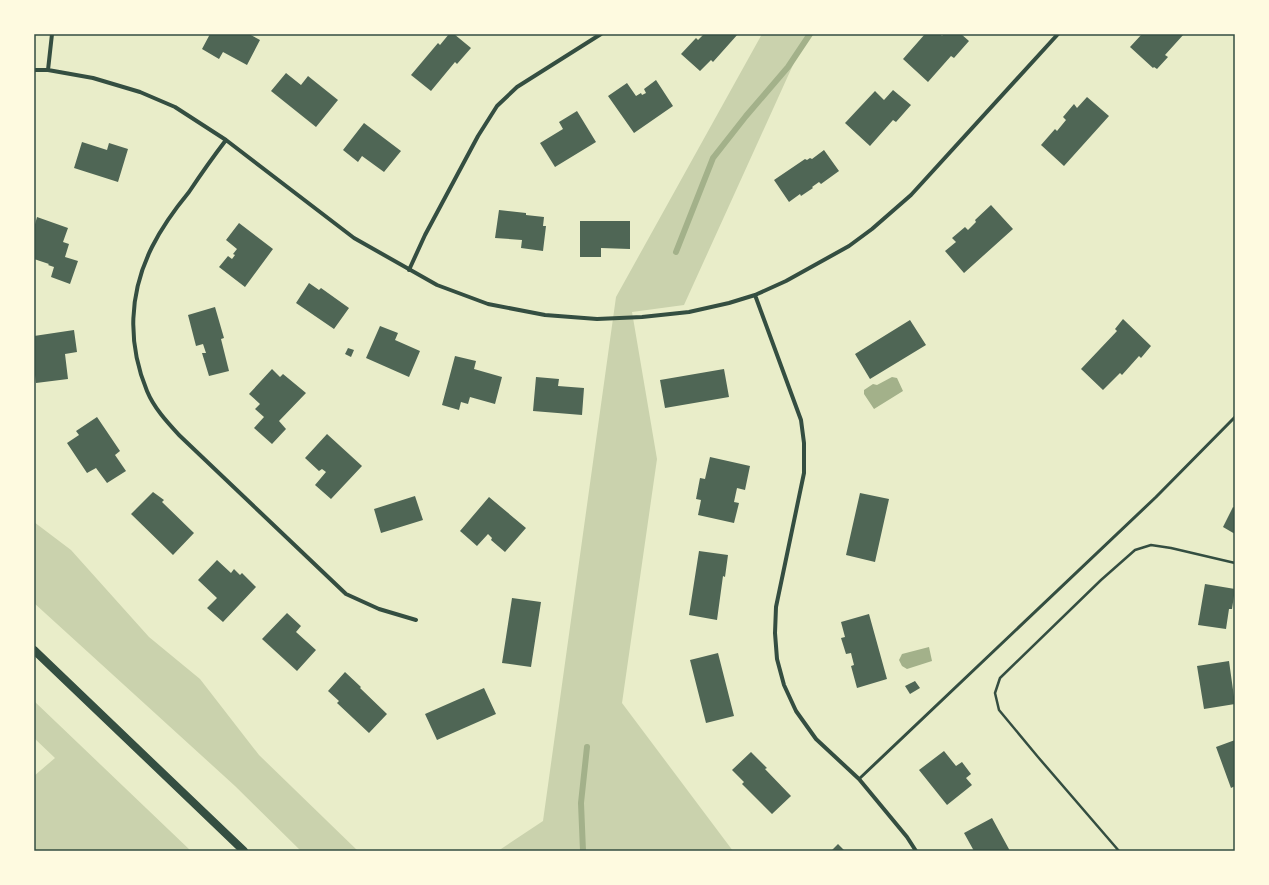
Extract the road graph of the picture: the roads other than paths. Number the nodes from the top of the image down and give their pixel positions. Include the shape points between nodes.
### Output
1 (52, 34) edge
2 (601, 34) edge
3 (1058, 34) edge
4 (34, 70) edge
5 (48, 70) junction
6 (226, 140) junction
7 (409, 270) junction
8 (755, 295) junction
9 (1235, 417) edge
10 (416, 620) dead end
11 (34, 650) edge
12 (859, 779) junction
13 (244, 851) edge
14 (916, 851) edge

1 - 5 street
2 - 7 street via 517,87 497,106 478,136
3 - 8 street via 911,195 872,229 823,261
4 - 5 street
5 - 6 street via 93,78 140,92 175,107
6 - 7 street via 354,238
6 - 10 street via 168,219 140,275 134,297 134,346 147,392 179,435 346,594 379,609
7 - 8 street via 437,285 488,304 544,315 642,317 689,312
8 - 12 street via 801,420 804,443 804,474 776,607 777,659 784,685 796,711 816,738
9 - 12 lane via 1156,497
11 - 13 main road
12 - 14 street

